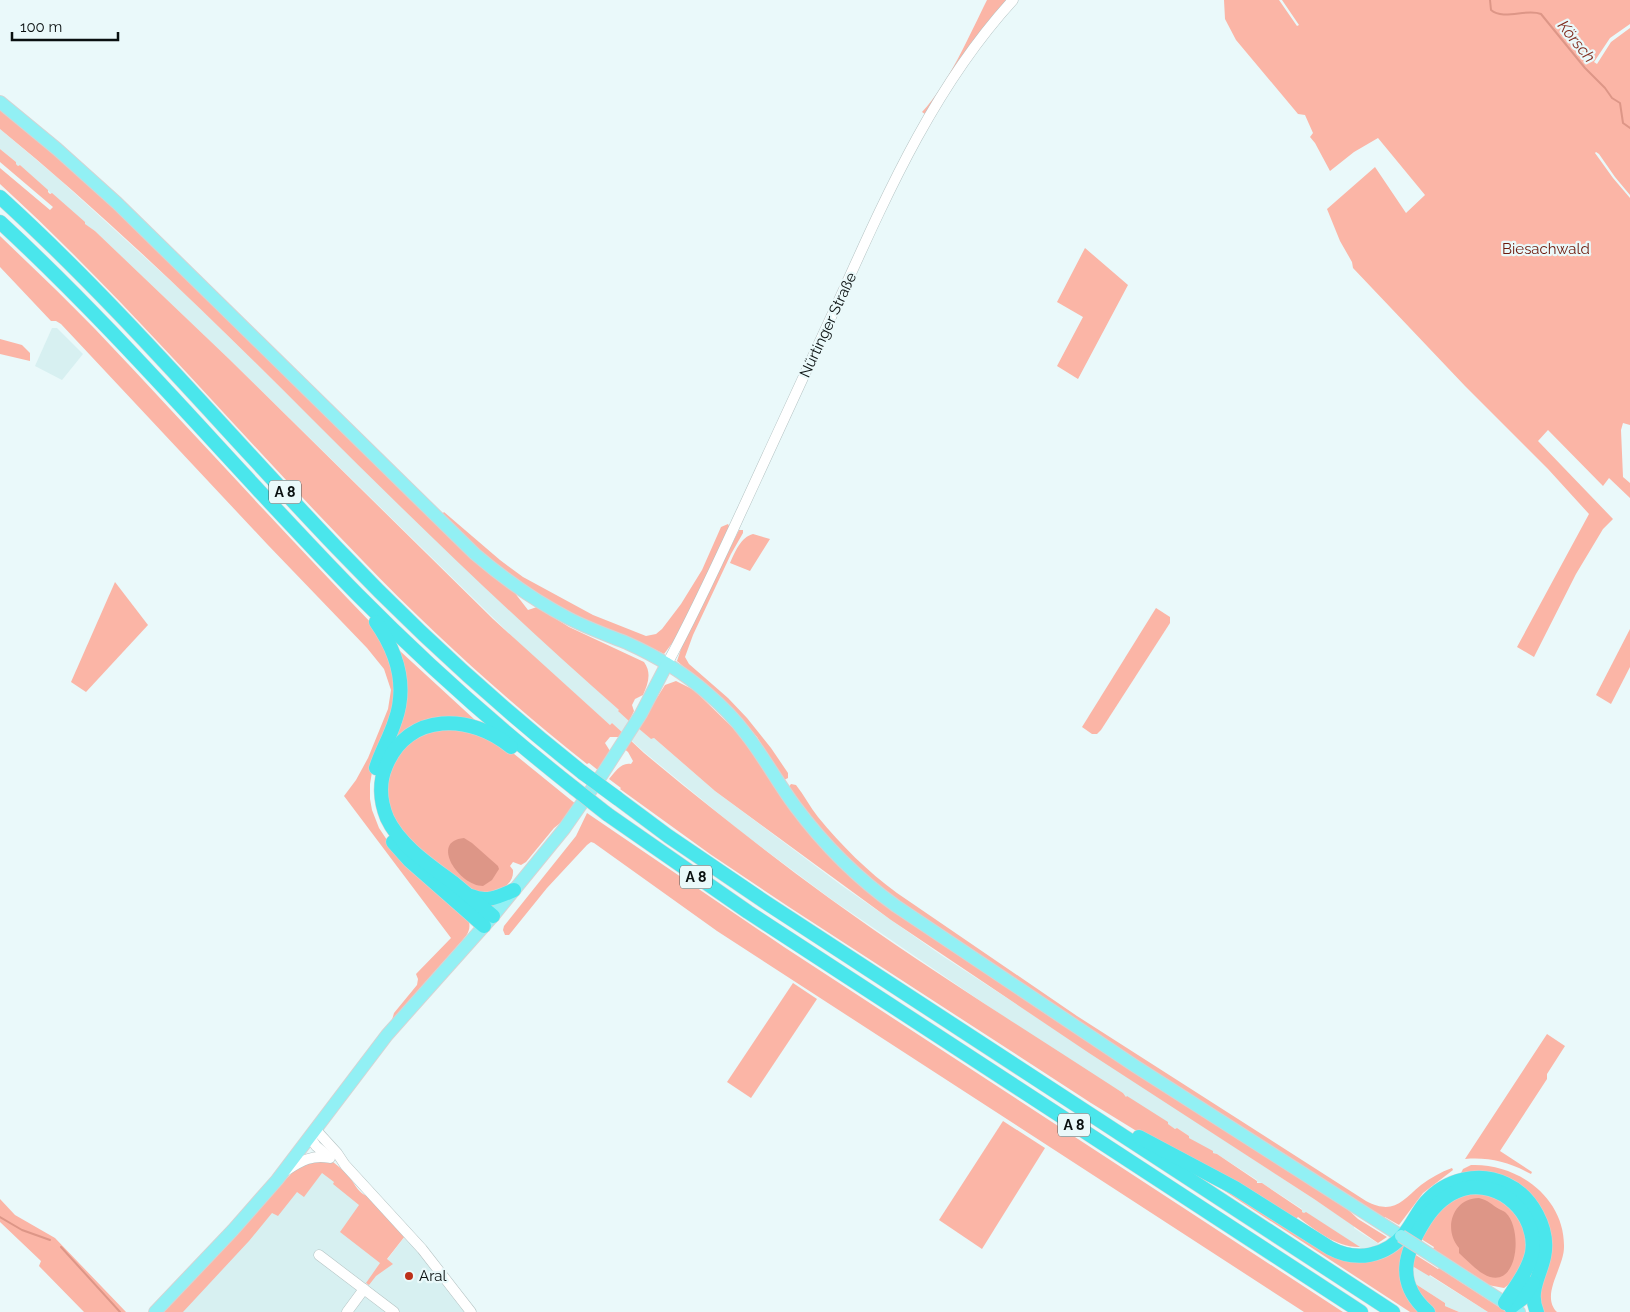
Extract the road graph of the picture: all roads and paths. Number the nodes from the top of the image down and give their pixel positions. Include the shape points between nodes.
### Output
1 (1013, 0) edge
2 (0, 102) edge
3 (0, 197) edge
4 (0, 222) edge
5 (358, 595) junction
6 (667, 664) junction
7 (553, 771) junction
8 (514, 890) junction
9 (466, 893) junction
10 (488, 921) junction
11 (1090, 1115) junction
12 (313, 1134) junction
13 (330, 1158) junction
14 (345, 1165) junction
15 (284, 1172) junction
16 (319, 1255) dead end
17 (1536, 1279) junction
18 (364, 1289) junction
19 (1512, 1307) edge
20 (155, 1312) edge
21 (347, 1312) edge
22 (394, 1312) edge
23 (471, 1312) edge
24 (1360, 1312) edge
25 (1393, 1312) edge
26 (1428, 1312) edge
27 (1537, 1312) edge

1 - 6 street, Nürtinger Straße via 956,73 893,183 727,543
2 - 6 main road via 117,203 483,561 561,614
3 - 11 highway, A 8, bridge via 126,321 398,610 504,708 583,773 741,886
4 - 5 highway, A 8 via 110,330
5 - 7 highway, A 8 via 464,696
5 - 10 highway via 391,645 400,680 397,717 374,776 373,798 377,813 401,852
6 - 8 main road via 643,710 584,802
6 - 19 main road, bridge via 700,687 733,718 818,835 850,869 879,893 1070,1024
7 - 9 highway via 491,734 459,723 426,726 396,748 385,767 382,786 388,819 408,845
7 - 24 highway, A 8, bridge via 607,814 748,912
8 - 9 highway via 488,899
8 - 10 main road
9 - 10 highway
10 - 12 main road via 394,1027
11 - 17 highway via 1206,1172 1330,1248 1349,1255 1374,1254 1391,1246 1404,1235 1429,1199 1448,1184 1474,1178 1502,1182 1528,1201 1540,1223 1546,1247
11 - 25 highway, A 8
12 - 13 street via 316,1146
12 - 14 street via 337,1152
12 - 15 main road
13 - 14 street
13 - 15 street via 306,1158
14 - 23 street via 422,1249
15 - 20 main road
16 - 18 street
17 - 19 highway
17 - 27 highway via 1533,1297
18 - 21 street
18 - 22 street
19 - 26 highway via 1530,1259 1530,1227 1521,1210 1507,1196 1490,1189 1471,1188 1453,1193 1436,1206 1410,1247 1406,1264 1408,1280 1416,1299

